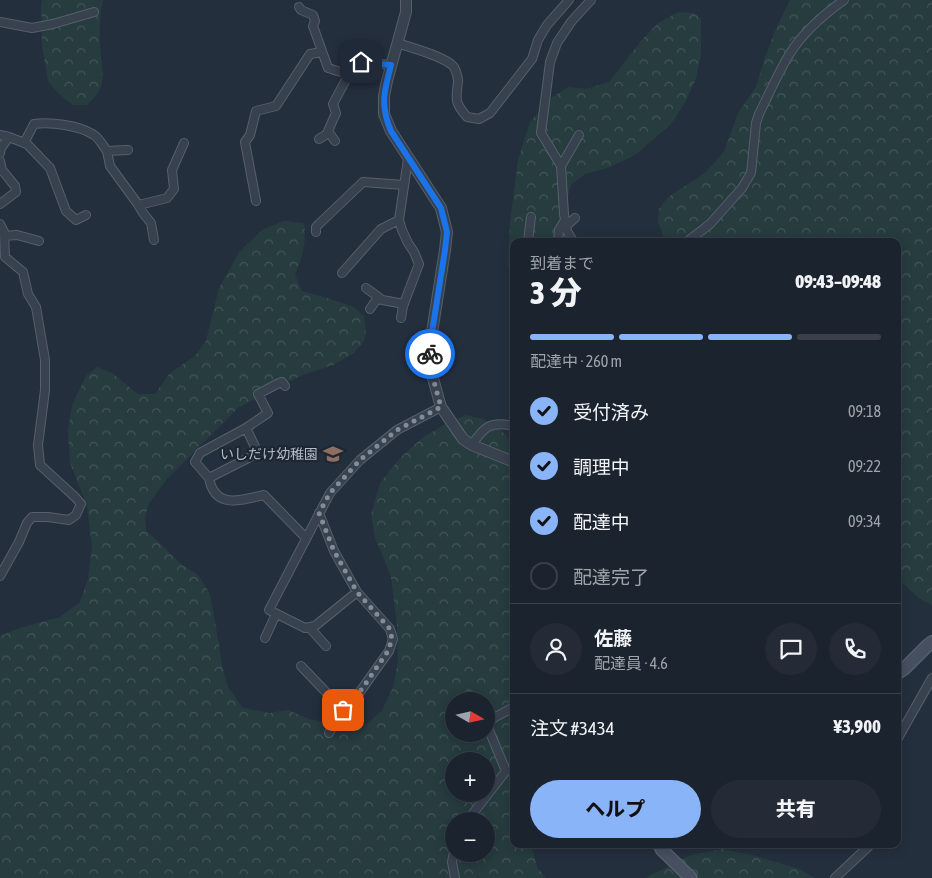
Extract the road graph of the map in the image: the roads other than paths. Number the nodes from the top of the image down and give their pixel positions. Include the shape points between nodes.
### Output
1 (406, 0) edge
2 (569, 0) edge
3 (591, 0) edge
4 (844, 0) edge
5 (299, 7) dead end
6 (94, 12) dead end
7 (0, 22) edge
8 (397, 43) junction
9 (322, 52) junction
10 (391, 65) junction
11 (350, 72) junction
12 (328, 131) junction
13 (0, 135) edge
14 (579, 135) dead end
15 (9, 138) junction
16 (319, 140) dead end
17 (335, 141) dead end
18 (24, 143) junction
19 (184, 143) dead end
20 (128, 150) dead end
21 (107, 151) junction
22 (0, 153) edge
23 (408, 159) junction
24 (0, 161) edge
25 (561, 166) junction
26 (404, 185) junction
27 (256, 201) dead end
28 (0, 204) edge
29 (139, 205) junction
30 (86, 215) dead end
31 (530, 217) dead end
32 (575, 218) dead end
33 (400, 220) junction
34 (566, 223) junction
35 (0, 224) edge
36 (316, 232) dead end
37 (4, 236) junction
38 (528, 238) edge
39 (558, 238) edge
40 (572, 238) edge
41 (692, 238) edge
42 (154, 240) dead end
43 (39, 241) dead end
44 (342, 273) dead end
45 (366, 288) dead end
46 (381, 299) junction
47 (404, 304) junction
48 (370, 309) dead end
49 (401, 318) dead end
50 (285, 386) dead end
51 (441, 407) junction
52 (510, 425) edge
53 (246, 428) junction
54 (472, 445) junction
55 (510, 460) edge
56 (209, 478) junction
57 (319, 513) junction
58 (306, 538) junction
59 (0, 576) edge
60 (357, 592) junction
61 (276, 614) junction
62 (310, 628) junction
63 (265, 638) dead end
64 (932, 642) edge
65 (326, 646) dead end
66 (301, 666) dead end
67 (901, 671) edge
68 (932, 678) edge
69 (510, 709) edge
70 (343, 710) junction
71 (495, 718) edge
72 (329, 733) dead end
73 (901, 733) edge
74 (494, 742) edge
75 (474, 812) edge
76 (661, 848) edge
77 (867, 848) edge
78 (452, 862) edge
79 (454, 878) edge
80 (691, 878) edge
81 (836, 878) edge

1 - 8 street
2 - 8 street via 547,25 532,59 490,113 479,119 467,117 460,109 455,96 458,79 453,66 443,59
3 - 25 street via 556,43 550,62 541,133
4 - 41 street via 812,25 790,54 756,123 751,173 710,224
5 - 9 street via 313,15 313,26
6 - 7 street via 32,28
8 - 10 street
9 - 11 street via 328,68
9 - 27 street via 310,54 276,106 256,111 245,142
10 - 11 street via 361,62
10 - 23 street via 384,96 384,114
11 - 12 street via 333,104 336,113
12 - 16 street
12 - 17 street
13 - 15 street
14 - 25 street
15 - 18 street
15 - 22 street
18 - 21 street via 34,124 41,123 89,132 96,135
18 - 30 street via 50,168 66,211 76,220
19 - 29 street via 172,170 174,189 167,198
20 - 21 street
21 - 29 street via 110,166
23 - 26 street
23 - 51 street via 441,208 447,232 430,345 431,371
24 - 28 street via 16,192
25 - 34 street
26 - 33 street
26 - 36 street via 363,182 320,223
29 - 42 street via 151,223
31 - 38 street
32 - 34 street
33 - 44 street via 380,229
33 - 47 street via 418,264
34 - 39 street via 559,230
34 - 40 street
35 - 37 street
37 - 43 street via 17,235
37 - 59 street via 5,257 23,272 28,294 36,307 45,360 38,445 40,465 81,504 76,515 68,520 32,517
45 - 46 street
46 - 47 street
46 - 48 street via 377,299
47 - 49 street
50 - 53 street via 282,382 258,394 268,413
51 - 54 street via 463,439
51 - 57 street via 397,430 360,460 330,493
52 - 54 street via 488,426
53 - 56 street via 258,453
53 - 56 street via 200,453 195,462
54 - 55 street
56 - 58 street via 218,496 225,500 264,495
57 - 58 street
57 - 60 street via 334,551
58 - 61 street via 269,610
60 - 62 street
60 - 70 street via 390,629 392,639 388,651 357,696
61 - 62 street
61 - 63 street
62 - 65 street
64 - 67 main road
66 - 70 street
68 - 73 street
69 - 71 street
70 - 72 street
74 - 75 street via 506,771
76 - 80 main road
77 - 81 street
78 - 79 street

